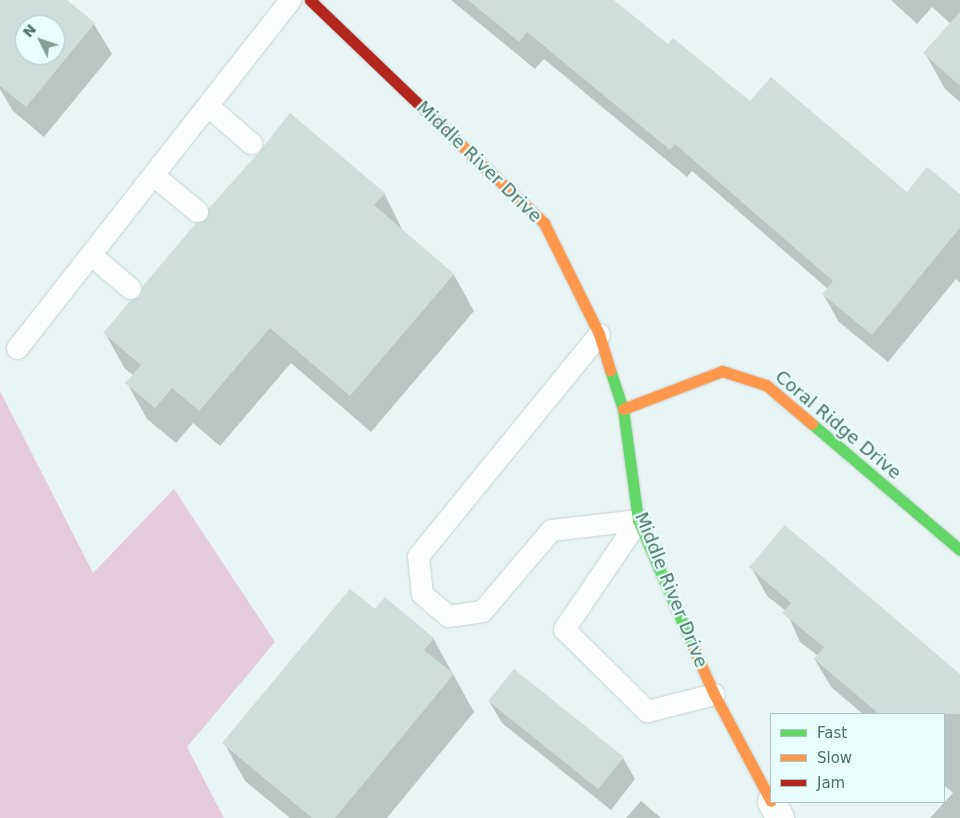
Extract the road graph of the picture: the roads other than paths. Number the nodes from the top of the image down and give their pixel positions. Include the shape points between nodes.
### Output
1 (290, 0) edge
2 (310, 0) edge
3 (208, 106) junction
4 (251, 143) dead end
5 (153, 175) junction
6 (196, 211) dead end
7 (91, 255) junction
8 (130, 288) dead end
9 (599, 334) junction
10 (17, 348) dead end
11 (623, 409) junction
12 (638, 520) junction
13 (960, 550) edge
14 (714, 694) junction
15 (770, 800) edge
16 (772, 803) edge
17 (780, 818) edge

1 - 3 lane
2 - 9 street, Middle River Drive via 544,224
3 - 4 lane
3 - 5 lane
5 - 6 lane
5 - 7 lane
7 - 8 lane
7 - 10 lane
9 - 11 street, Middle River Drive
9 - 12 lane via 418,556 422,594 448,616 482,611 551,530
11 - 12 street, Middle River Drive
11 - 13 street, Coral Ridge Drive via 722,371 766,385
12 - 14 street, Middle River Drive
12 - 14 lane via 564,629 647,711
14 - 15 street, Middle River Drive
16 - 17 street, Middle River Drive

